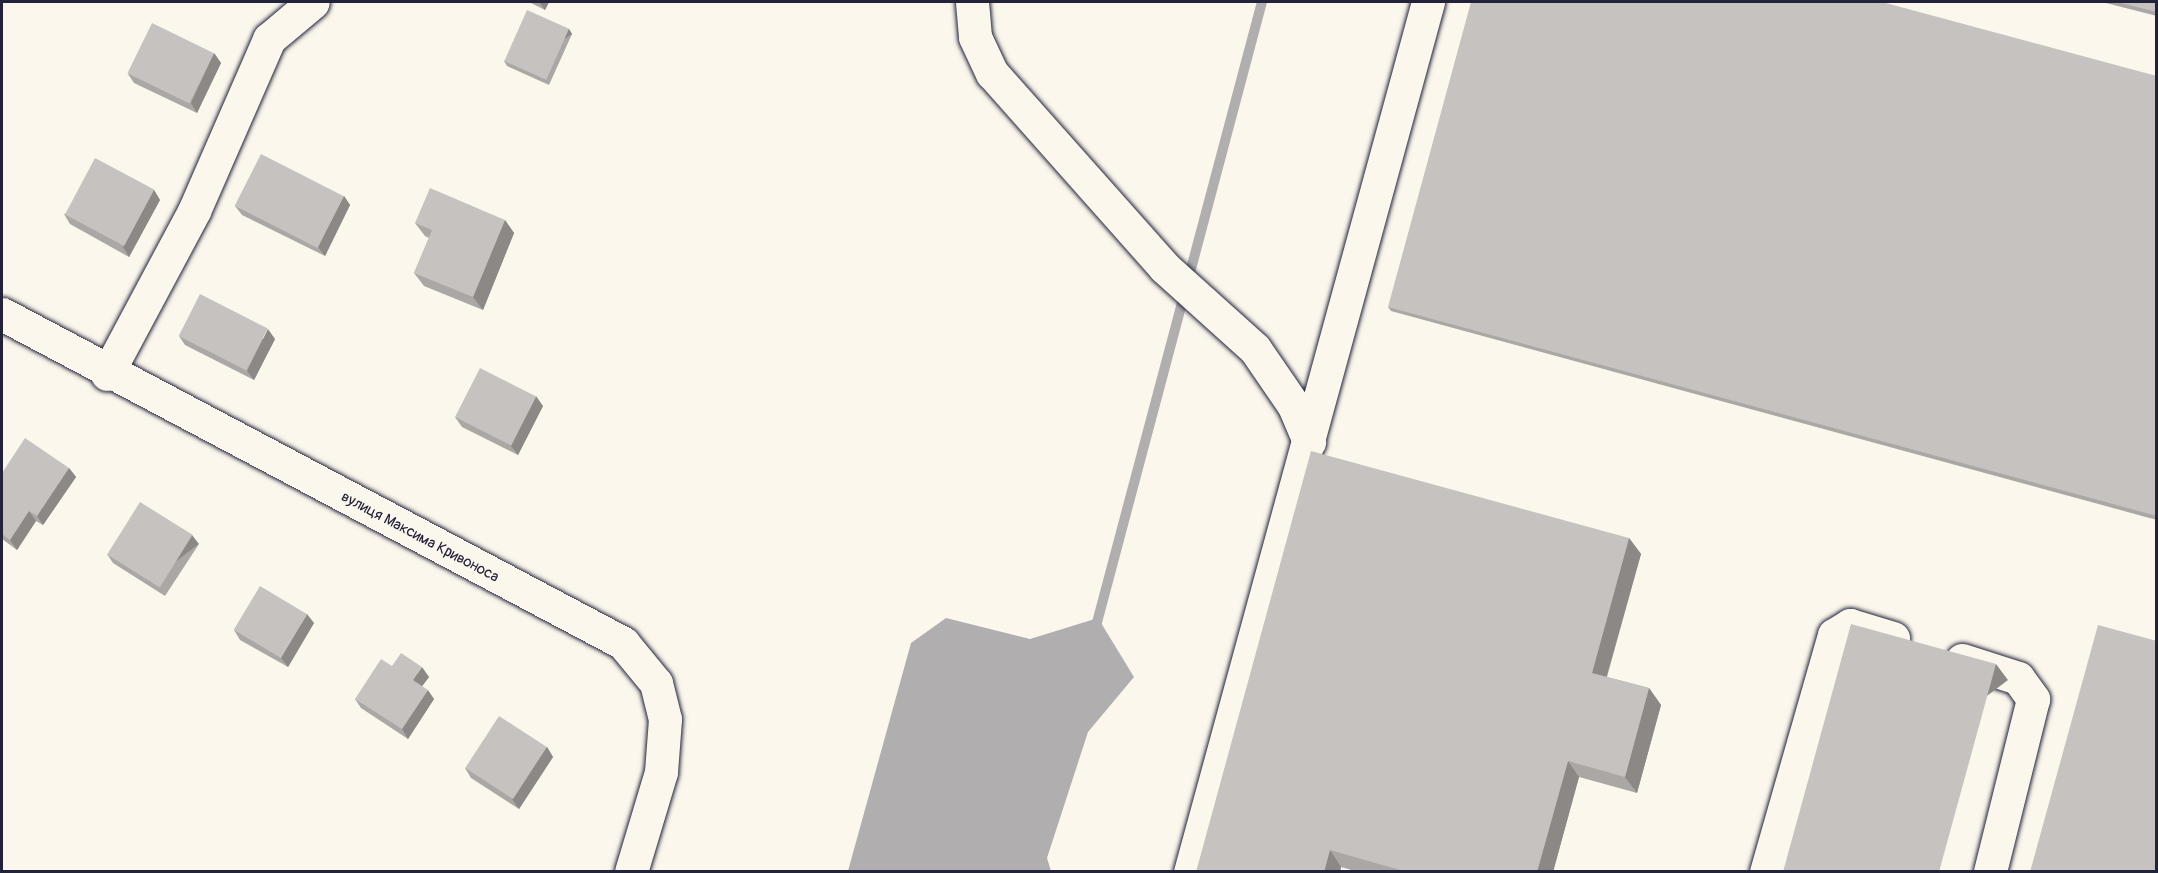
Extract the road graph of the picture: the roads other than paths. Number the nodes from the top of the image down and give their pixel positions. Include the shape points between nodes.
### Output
1 (313, 2) edge
2 (972, 2) edge
3 (1428, 2) edge
4 (2, 314) edge
5 (107, 374) junction
6 (1309, 441) junction
7 (631, 872) edge
8 (1190, 872) edge
9 (1766, 872) edge
10 (1990, 872) edge

1 - 5 street via 269,39 194,211
2 - 6 street via 975,37 992,73 1164,267 1255,349 1294,406
3 - 6 street
4 - 5 street, вулиця Максима Кривоноса
5 - 7 street, вулиця Максима Кривоноса via 623,643 656,683 665,719 662,772
6 - 8 street
9 - 10 street via 1834,635 1850,624 2018,678 2033,699

